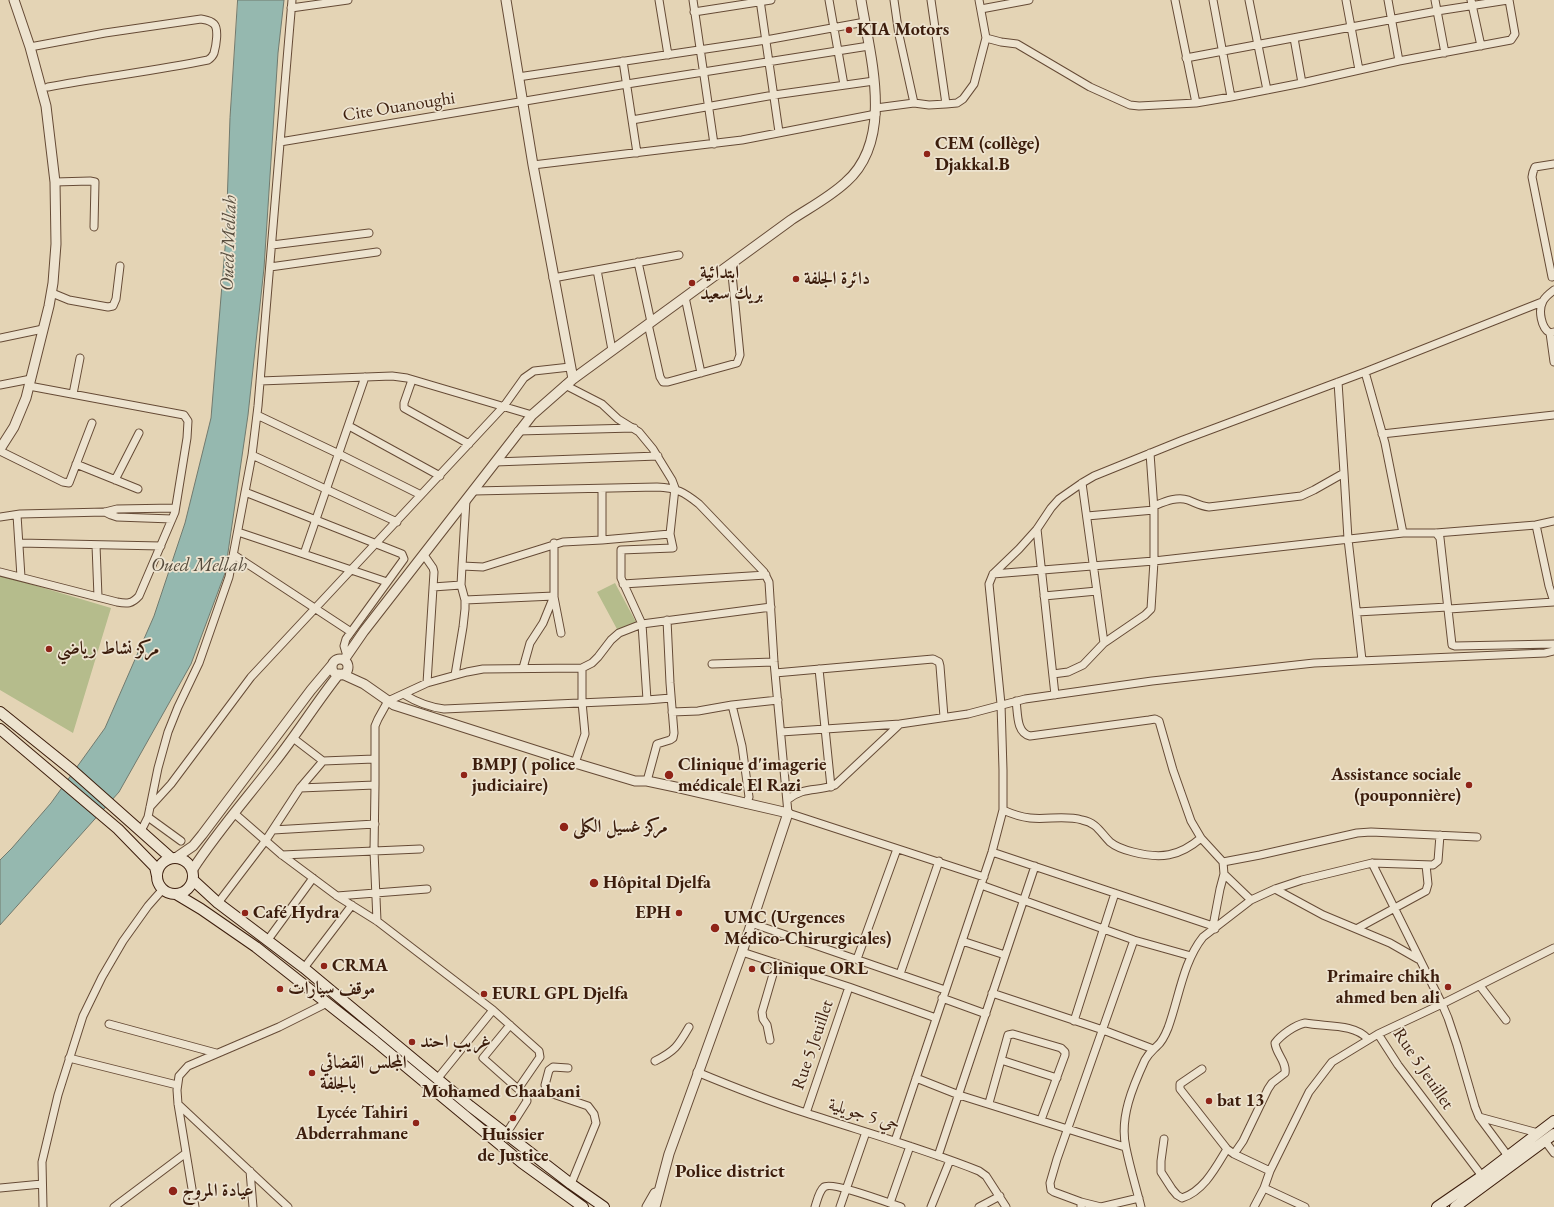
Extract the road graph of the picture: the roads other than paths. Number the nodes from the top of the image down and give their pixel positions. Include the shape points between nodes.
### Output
1 (14, 0) edge
2 (292, 0) edge
3 (348, 0) edge
4 (506, 0) edge
5 (659, 0) edge
6 (693, 0) edge
7 (771, 0) edge
8 (829, 0) edge
9 (862, 0) edge
10 (894, 0) edge
11 (931, 0) edge
12 (979, 0) edge
13 (1029, 0) edge
14 (1175, 0) edge
15 (1212, 0) edge
16 (1249, 0) edge
17 (1346, 0) edge
18 (1388, 0) edge
19 (1435, 0) edge
20 (1509, 0) edge
21 (760, 1) edge
22 (1472, 3) edge
23 (291, 8) junction
24 (981, 9) junction
25 (1437, 11) junction
26 (694, 12) junction
27 (1392, 19) junction
28 (865, 22) junction
29 (1351, 27) junction
30 (833, 28) junction
31 (986, 38) junction
32 (1294, 38) junction
33 (766, 40) junction
34 (1257, 44) junction
35 (869, 46) junction
36 (1481, 46) junction
37 (30, 48) junction
38 (701, 50) junction
39 (837, 51) junction
40 (1223, 51) junction
41 (1445, 53) junction
42 (668, 55) junction
43 (1186, 58) junction
44 (769, 61) junction
45 (623, 62) junction
46 (1399, 62) junction
47 (1359, 70) junction
48 (704, 72) junction
49 (518, 77) junction
50 (874, 81) junction
51 (1302, 83) junction
52 (627, 84) junction
53 (844, 85) junction
54 (48, 87) dead end
55 (1267, 90) junction
56 (774, 95) junction
57 (1231, 97) junction
58 (522, 102) junction
59 (1196, 102) junction
60 (914, 103) junction
61 (946, 104) junction
62 (709, 106) junction
63 (876, 111) junction
64 (632, 120) junction
65 (779, 132) junction
66 (280, 142) junction
67 (714, 144) junction
68 (637, 153) junction
69 (1554, 164) edge
70 (532, 165) junction
71 (55, 182) junction
72 (94, 227) dead end
73 (369, 233) dead end
74 (272, 245) junction
75 (377, 252) dead end
76 (679, 255) dead end
77 (638, 262) junction
78 (731, 264) junction
79 (120, 266) dead end
80 (270, 267) junction
81 (597, 270) junction
82 (1552, 277) dead end
83 (554, 278) junction
84 (1554, 290) edge
85 (52, 293) junction
86 (685, 297) junction
87 (1542, 302) junction
88 (650, 323) junction
89 (43, 329) junction
90 (1552, 333) edge
91 (0, 338) edge
92 (612, 350) junction
93 (80, 358) dead end
94 (1554, 362) edge
95 (570, 367) junction
96 (1366, 372) junction
97 (701, 373) junction
98 (365, 377) junction
99 (573, 379) junction
100 (412, 380) junction
101 (260, 381) junction
102 (30, 382) junction
103 (1338, 382) junction
104 (0, 385) edge
105 (565, 385) junction
106 (73, 394) junction
107 (504, 406) junction
108 (257, 415) junction
109 (532, 415) junction
110 (1554, 415) edge
111 (92, 423) dead end
112 (349, 426) junction
113 (634, 428) junction
114 (518, 430) junction
115 (139, 433) dead end
116 (1382, 434) junction
117 (468, 444) junction
118 (0, 450) edge
119 (1150, 453) junction
120 (339, 454) junction
121 (252, 455) junction
122 (658, 456) junction
123 (495, 462) junction
124 (76, 464) junction
125 (1344, 473) junction
126 (440, 476) junction
127 (116, 480) junction
128 (1082, 482) junction
129 (675, 488) junction
130 (138, 489) dead end
131 (327, 489) junction
132 (602, 489) junction
133 (474, 491) junction
134 (245, 492) junction
135 (422, 495) junction
136 (466, 500) junction
137 (175, 508) junction
138 (1154, 508) junction
139 (105, 512) junction
140 (17, 515) junction
141 (1087, 516) junction
142 (0, 517) edge
143 (172, 519) junction
144 (317, 520) junction
145 (1554, 521) edge
146 (397, 522) junction
147 (1536, 525) junction
148 (1037, 528) junction
149 (238, 532) junction
150 (1403, 533) junction
151 (1436, 533) junction
152 (670, 534) junction
153 (621, 539) junction
154 (1348, 539) junction
155 (602, 540) junction
156 (19, 543) junction
157 (554, 543) junction
158 (376, 544) junction
159 (96, 545) junction
160 (161, 546) junction
161 (621, 550) junction
162 (304, 554) junction
163 (234, 555) junction
164 (424, 555) junction
165 (1154, 561) junction
166 (462, 566) junction
167 (1094, 566) junction
168 (1041, 570) junction
169 (351, 571) junction
170 (0, 572) edge
171 (993, 574) junction
172 (766, 575) junction
173 (21, 577) junction
174 (387, 582) junction
175 (623, 584) junction
176 (461, 585) junction
177 (433, 587) junction
178 (1097, 591) junction
179 (554, 596) junction
180 (1044, 596) junction
181 (98, 597) junction
182 (465, 600) junction
183 (1554, 602) edge
184 (771, 607) junction
185 (316, 608) junction
186 (1448, 608) junction
187 (1357, 612) junction
188 (667, 620) junction
189 (642, 624) junction
190 (351, 632) junction
191 (562, 633) dead end
192 (1104, 644) junction
193 (1554, 644) edge
194 (1554, 651) edge
195 (1362, 660) junction
196 (346, 661) junction
197 (774, 662) junction
198 (712, 664) dead end
199 (332, 665) junction
200 (522, 668) junction
201 (582, 668) junction
202 (819, 669) junction
203 (775, 673) junction
204 (341, 674) junction
205 (1053, 674) junction
206 (455, 675) junction
207 (427, 683) junction
208 (364, 684) junction
209 (1055, 694) junction
210 (405, 695) junction
211 (671, 698) junction
212 (647, 700) junction
213 (778, 700) junction
214 (1016, 701) junction
215 (582, 702) junction
216 (391, 703) junction
217 (1002, 704) junction
218 (732, 705) junction
219 (0, 712) edge
220 (672, 712) junction
221 (944, 718) junction
222 (900, 724) junction
223 (0, 729) edge
224 (825, 729) junction
225 (781, 732) junction
226 (293, 738) junction
227 (374, 759) junction
228 (323, 761) junction
229 (575, 763) junction
230 (647, 781) junction
231 (375, 785) junction
232 (831, 787) junction
233 (300, 788) junction
234 (787, 800) junction
235 (746, 804) junction
236 (150, 808) junction
237 (1003, 810) junction
238 (788, 813) junction
239 (235, 814) junction
240 (148, 817) junction
241 (375, 824) junction
242 (273, 830) junction
243 (141, 831) junction
244 (1440, 834) junction
245 (1477, 837) dead end
246 (1201, 838) junction
247 (266, 840) junction
248 (181, 841) dead end
249 (420, 849) dead end
250 (897, 849) junction
251 (374, 851) junction
252 (992, 852) junction
253 (282, 854) junction
254 (174, 858) junction
255 (940, 861) junction
256 (1223, 862) junction
257 (1372, 863) junction
258 (1426, 865) junction
259 (1035, 866) junction
260 (193, 869) junction
261 (1224, 874) junction
262 (157, 876) junction
263 (984, 877) junction
264 (313, 878) junction
265 (193, 880) junction
266 (981, 885) junction
267 (163, 889) junction
268 (427, 889) dead end
269 (1275, 889) junction
270 (376, 892) junction
271 (1115, 893) junction
272 (176, 894) junction
273 (337, 896) junction
274 (1023, 900) junction
275 (1251, 900) junction
276 (218, 903) junction
277 (352, 905) junction
278 (1394, 909) junction
279 (378, 921) junction
280 (751, 923) junction
281 (1214, 928) junction
282 (1358, 928) junction
283 (1103, 929) junction
284 (1134, 940) junction
285 (267, 941) junction
286 (962, 941) junction
287 (1554, 948) edge
288 (742, 952) junction
289 (1005, 955) junction
290 (1191, 956) junction
291 (1419, 959) junction
292 (857, 960) junction
293 (776, 964) junction
294 (304, 968) junction
295 (900, 974) junction
296 (1480, 986) junction
297 (849, 987) junction
298 (945, 990) junction
299 (992, 993) junction
300 (942, 998) junction
301 (327, 1003) junction
302 (1442, 1004) junction
303 (493, 1010) junction
304 (986, 1014) junction
305 (936, 1018) junction
306 (1506, 1020) dead end
307 (1074, 1021) junction
308 (109, 1024) dead end
309 (510, 1025) junction
310 (689, 1027) dead end
311 (1103, 1030) junction
312 (1378, 1034) junction
313 (1368, 1039) junction
314 (770, 1040) dead end
315 (1153, 1049) junction
316 (216, 1053) junction
317 (69, 1058) junction
318 (1001, 1060) junction
319 (655, 1061) dead end
320 (568, 1068) dead end
321 (1202, 1069) dead end
322 (697, 1072) junction
323 (438, 1078) junction
324 (916, 1078) junction
325 (1057, 1078) junction
326 (178, 1085) junction
327 (518, 1089) junction
328 (959, 1095) junction
329 (989, 1103) junction
330 (178, 1104) junction
331 (806, 1113) junction
332 (1479, 1117) junction
333 (1041, 1120) junction
334 (1554, 1121) edge
335 (1068, 1129) junction
336 (866, 1132) junction
337 (1538, 1133) junction
338 (506, 1134) junction
339 (1554, 1134) edge
340 (1164, 1139) dead end
341 (895, 1140) junction
342 (1545, 1141) junction
343 (910, 1146) junction
344 (1125, 1147) junction
345 (1227, 1149) junction
346 (186, 1153) junction
347 (1554, 1153) edge
348 (1234, 1154) junction
349 (938, 1156) junction
350 (1508, 1156) junction
351 (950, 1160) junction
352 (250, 1171) junction
353 (1270, 1171) junction
354 (1482, 1176) junction
355 (42, 1184) junction
356 (571, 1184) junction
357 (659, 1187) junction
358 (0, 1188) edge
359 (1264, 1188) junction
360 (846, 1189) junction
361 (1000, 1196) junction
362 (1139, 1198) junction
363 (124, 1200) junction
364 (890, 1204) junction
365 (1081, 1205) edge
366 (43, 1207) edge
367 (114, 1207) edge
368 (128, 1207) edge
369 (195, 1207) edge
370 (253, 1207) edge
371 (288, 1207) edge
372 (583, 1207) edge
373 (604, 1207) edge
374 (647, 1207) edge
375 (655, 1207) edge
376 (815, 1207) edge
377 (840, 1207) edge
378 (900, 1207) edge
379 (931, 1207) edge
380 (979, 1207) edge
381 (1006, 1207) edge
382 (1141, 1207) edge
383 (1254, 1207) edge
384 (1305, 1207) edge
385 (1437, 1207) edge
386 (1455, 1207) edge

1 - 37 street
2 - 23 street
3 - 23 street
4 - 49 street
5 - 42 street
6 - 26 street
7 - 21 street
8 - 30 street
9 - 28 street
10 - 60 street
11 - 61 street
12 - 24 street
13 - 24 street
14 - 43 street
15 - 40 street
16 - 34 street
17 - 29 street
18 - 27 street
19 - 25 street
20 - 22 street
20 - 36 street via 1515,28 1514,38
21 - 26 street
21 - 33 street
22 - 25 street
22 - 36 street
23 - 66 street
24 - 31 street
25 - 27 street
25 - 41 street
26 - 38 street
27 - 29 street
27 - 46 street
28 - 30 street
28 - 35 street
29 - 32 street
29 - 47 street
30 - 33 street
30 - 39 street
31 - 59 street via 1017,44 1090,87 1130,105 1153,106
31 - 61 street via 974,84 963,99 957,103
32 - 34 street
32 - 51 street
33 - 38 street
33 - 44 street
34 - 40 street
34 - 55 street
35 - 39 street, Cite Ouanoughi
35 - 50 street
36 - 41 street
37 - 54 street via 105,33 201,19 208,20 216,28 214,52 208,60
37 - 71 street via 46,106
38 - 42 street
38 - 48 street
39 - 44 street, Cite Ouanoughi
39 - 53 street
40 - 43 street
40 - 57 street
41 - 46 street
42 - 45 street
43 - 59 street
44 - 48 street, Cite Ouanoughi
44 - 56 street
45 - 49 street
45 - 52 street
46 - 47 street
47 - 51 street
48 - 52 street, Cite Ouanoughi
48 - 62 street
49 - 58 street
50 - 53 street
50 - 63 street
51 - 55 street
52 - 58 street, Cite Ouanoughi
52 - 64 street
53 - 56 street
55 - 57 street
56 - 62 street
56 - 65 street
57 - 59 street
58 - 66 street, Cite Ouanoughi
58 - 70 street
60 - 61 street
60 - 63 street
62 - 64 street
62 - 67 street
63 - 65 street
63 - 78 street via 869,149 864,161 846,182
64 - 68 street
65 - 67 street
66 - 74 street
67 - 68 street
68 - 70 street
69 - 82 street via 1535,167 1532,172
70 - 83 street
71 - 72 street via 95,182
71 - 85 street via 56,244
73 - 74 street
74 - 80 street
75 - 80 street
76 - 77 street
77 - 81 street
77 - 88 street
78 - 86 street
78 - 97 street via 739,360 731,366
79 - 85 street via 116,299 112,306 82,303
80 - 101 street
81 - 83 street
81 - 92 street
83 - 95 street
84 - 87 street
85 - 89 street
86 - 88 street
86 - 97 street
87 - 90 street via 1544,328
87 - 96 street
88 - 92 street
88 - 97 street via 661,380 668,382
89 - 91 street
89 - 102 street
90 - 94 street
92 - 99 street
93 - 106 street
95 - 99 street
95 - 107 street via 542,369 529,374
96 - 103 street
96 - 116 street
98 - 100 street via 392,376
98 - 101 street
98 - 112 street
99 - 105 street
100 - 107 street
100 - 117 street via 404,408
101 - 108 street
102 - 104 street
102 - 106 street
102 - 118 street via 14,427
103 - 119 street
103 - 125 street
105 - 109 street
105 - 113 street via 602,404 618,419
106 - 137 street via 184,415 188,427 187,438
107 - 109 street
107 - 117 street
108 - 120 street
108 - 121 street
109 - 114 street
110 - 116 street
111 - 124 street
112 - 120 street
112 - 126 street
113 - 114 street
113 - 122 street
114 - 123 street
115 - 127 street
116 - 150 street
117 - 126 street
118 - 124 street via 65,483 69,482
119 - 128 street
119 - 138 street
120 - 131 street
120 - 135 street
121 - 131 street
121 - 134 street
122 - 123 street
122 - 129 street
123 - 133 street
124 - 127 street
125 - 138 street via 1301,496 1209,507 1199,506 1188,499 1180,498 1163,502
125 - 154 street
126 - 135 street
127 - 130 street
128 - 141 street
128 - 148 street via 1050,508
129 - 132 street
129 - 152 street
129 - 172 street via 699,504
131 - 144 street
131 - 146 street
132 - 133 street
132 - 155 street
133 - 136 street
134 - 144 street
134 - 149 street
135 - 146 street
136 - 164 street
136 - 166 street
137 - 139 street via 117,509
137 - 143 street
138 - 141 street
138 - 165 street
139 - 140 street
139 - 143 street via 111,516
140 - 142 street
140 - 156 street
141 - 167 street
143 - 160 street
144 - 158 street
144 - 162 street
145 - 147 street
146 - 158 street
147 - 151 street
147 - 183 street
148 - 168 street
148 - 171 street
149 - 162 street
149 - 163 street
150 - 151 street
150 - 154 street
151 - 186 street via 1440,538
152 - 153 street
152 - 161 street via 673,548
153 - 155 street
153 - 161 street
154 - 165 street
154 - 187 street
155 - 157 street
156 - 159 street
156 - 173 street
157 - 166 street via 489,565
157 - 179 street
158 - 169 street
158 - 174 street via 404,557
159 - 160 street
159 - 181 street
160 - 181 street via 134,602 126,604
161 - 175 street via 620,572
162 - 169 street
163 - 185 street
163 - 236 street via 229,577 199,663 168,732
164 - 177 street via 433,568
164 - 196 street via 364,631
165 - 167 street
165 - 192 street via 1151,609
166 - 176 street
167 - 168 street
167 - 178 street
168 - 171 street
168 - 180 street
169 - 174 street
169 - 185 street
170 - 173 street
171 - 217 street via 989,584
172 - 175 street
172 - 184 street
173 - 181 street
174 - 190 street
175 - 189 street
176 - 177 street
176 - 182 street
177 - 207 street
178 - 180 street
178 - 192 street
179 - 182 street
179 - 191 street
179 - 200 street via 543,623 530,643
180 - 205 street
182 - 206 street
183 - 186 street
184 - 188 street
184 - 197 street
185 - 190 street
185 - 236 street via 251,677
186 - 187 street
186 - 193 street via 1452,645
187 - 195 street
188 - 189 street
188 - 211 street
189 - 201 street via 619,633 592,663
189 - 212 street
190 - 196 street via 344,646
192 - 205 street via 1083,665 1068,672
194 - 195 street
195 - 209 street via 1314,663
196 - 199 street via 338,659
196 - 204 street via 346,671
196 - 208 street
197 - 198 street
197 - 203 street
199 - 204 street via 332,670
199 - 254 street via 193,846
200 - 201 street
200 - 206 street via 483,669
201 - 215 street
202 - 203 street
202 - 221 street via 937,660 940,666
202 - 224 street
203 - 213 street
204 - 208 street
204 - 226 street
205 - 209 street
206 - 207 street
207 - 210 street
208 - 216 street
209 - 214 street
210 - 215 street via 423,705 444,709
210 - 216 street
211 - 212 street
211 - 220 street
212 - 215 street
213 - 218 street
213 - 225 street
214 - 217 street
214 - 246 street via 1020,730 1024,735 1030,736 1155,719 1159,721 1185,805
215 - 229 street via 585,734
216 - 227 street via 375,726
216 - 229 street
217 - 221 street
217 - 237 street
218 - 220 street via 698,711
218 - 235 street via 742,746 749,797
219 - 243 main road via 72,770
220 - 230 street via 673,738 657,744
221 - 222 street
222 - 224 street
222 - 232 street
223 - 262 main road via 118,829 155,867
224 - 225 street
224 - 232 street
225 - 234 street
226 - 228 street
226 - 239 street
227 - 228 street
227 - 231 street
228 - 233 street
229 - 230 street
230 - 235 street
231 - 233 street
231 - 241 street
232 - 234 street via 803,790
233 - 242 street
234 - 238 street
235 - 238 street
236 - 240 street
237 - 246 street via 1030,818 1068,818 1090,822 1120,848 1157,857 1184,851
237 - 252 street
238 - 250 street
238 - 280 street
239 - 247 street
239 - 260 street
240 - 243 street
240 - 248 street
241 - 242 street
241 - 251 street
242 - 247 street
243 - 254 main road
244 - 245 street
244 - 256 street via 1357,833
244 - 258 street via 1438,861 1433,865
246 - 256 street
247 - 253 street
247 - 276 street
249 - 251 street
250 - 255 street
250 - 292 street
251 - 253 street
251 - 270 street
252 - 259 street
252 - 263 street
253 - 264 street
254 - 260 main road via 186,861
254 - 262 main road via 161,865
255 - 263 street
255 - 295 street
256 - 261 street
257 - 258 street
257 - 269 street via 1322,874
257 - 278 street
258 - 278 street via 1426,891
259 - 271 street
259 - 274 street
260 - 265 main road
261 - 275 street
261 - 281 street
262 - 267 main road
263 - 266 street
264 - 273 street
264 - 285 street
265 - 272 main road via 187,890
265 - 276 main road
266 - 274 street
266 - 286 street
267 - 272 main road
267 - 317 street via 123,941 102,977 83,1016
268 - 270 street
269 - 275 street
269 - 282 street via 1323,915
270 - 273 street
270 - 279 street
271 - 281 street
271 - 283 street
272 - 301 main road via 227,926
273 - 277 street
274 - 283 street
274 - 289 street
275 - 281 street
276 - 285 main road
277 - 279 street
277 - 294 street
278 - 282 street
278 - 291 street
279 - 303 street
280 - 288 street
280 - 292 street
281 - 290 street via 1203,937
282 - 291 street
283 - 284 street
283 - 307 street
284 - 290 street
284 - 311 street
285 - 294 main road
286 - 289 street
286 - 298 street
287 - 296 street, Rue 5 Jeuillet
288 - 293 street
288 - 322 street
289 - 299 street
290 - 315 street via 1167,1029
291 - 302 street
292 - 295 street
293 - 297 street
293 - 314 street via 762,1012
294 - 323 main road
295 - 298 street
296 - 302 street, Rue 5 Jeuillet
296 - 306 street
297 - 305 street
297 - 331 street, Rue 5 Jeuillet
298 - 300 street
299 - 304 street
299 - 307 street
300 - 304 street
300 - 305 street
301 - 316 street via 279,1027
301 - 372 main road via 522,1163
302 - 312 street, Rue 5 Jeuillet
302 - 332 street via 1458,1045
303 - 309 street
303 - 323 street
304 - 328 street
305 - 324 street
307 - 311 street
308 - 316 street
309 - 327 street via 541,1055
309 - 327 street via 483,1058
310 - 319 street via 677,1047
311 - 315 street
311 - 335 street
312 - 313 street
312 - 354 street, Rue 5 Jeuillet via 1402,1071
313 - 348 street via 1350,1029 1305,1024 1280,1037 1275,1043 1276,1050 1283,1061 1286,1073 1268,1089
313 - 353 street via 1332,1062 1309,1092
315 - 344 street via 1129,1100 1125,1119
316 - 326 street via 188,1066 179,1076
317 - 326 street
317 - 355 street via 42,1162
318 - 325 street
318 - 325 street via 1010,1034 1061,1048 1065,1055
318 - 329 street
320 - 356 street via 553,1067 549,1070 545,1085 547,1092 588,1106 596,1119
321 - 345 street via 1180,1084 1180,1089
322 - 331 street, حي 5 جويلية
322 - 357 street
323 - 338 main road
324 - 328 street
324 - 341 street
325 - 333 street
326 - 330 street
327 - 338 street via 526,1095 527,1100
328 - 329 street
328 - 349 street
329 - 333 street
330 - 346 street
330 - 352 street
331 - 336 street, حي 5 جويلية
332 - 337 street
332 - 350 street
333 - 335 street
334 - 337 main road
335 - 344 street
335 - 365 street via 1050,1187 1054,1192
336 - 341 street, حي 5 جويلية
336 - 360 street
337 - 350 main road
338 - 356 main road
339 - 342 main road
340 - 345 street via 1161,1172 1172,1189 1182,1198 1190,1195 1209,1178
341 - 343 street, حي 5 جويلية
342 - 347 street
342 - 386 main road
343 - 349 street, حي 5 جويلية
343 - 364 street
344 - 362 street
345 - 348 street
346 - 363 street
346 - 369 street
348 - 353 street
349 - 351 street, حي 5 جويلية
350 - 354 main road
351 - 361 street, حي 5 جويلية via 986,1176
351 - 379 street
352 - 370 street
352 - 371 street
353 - 359 street
354 - 385 main road
355 - 358 street
355 - 366 street
356 - 373 main road
357 - 374 street
357 - 375 street
359 - 383 street
359 - 384 street
360 - 364 street
360 - 376 street via 830,1185 823,1188
360 - 377 street
361 - 380 street
361 - 381 street, حي 5 جويلية
362 - 365 street via 1101,1207
362 - 382 street
363 - 367 street
363 - 368 street
364 - 378 street

